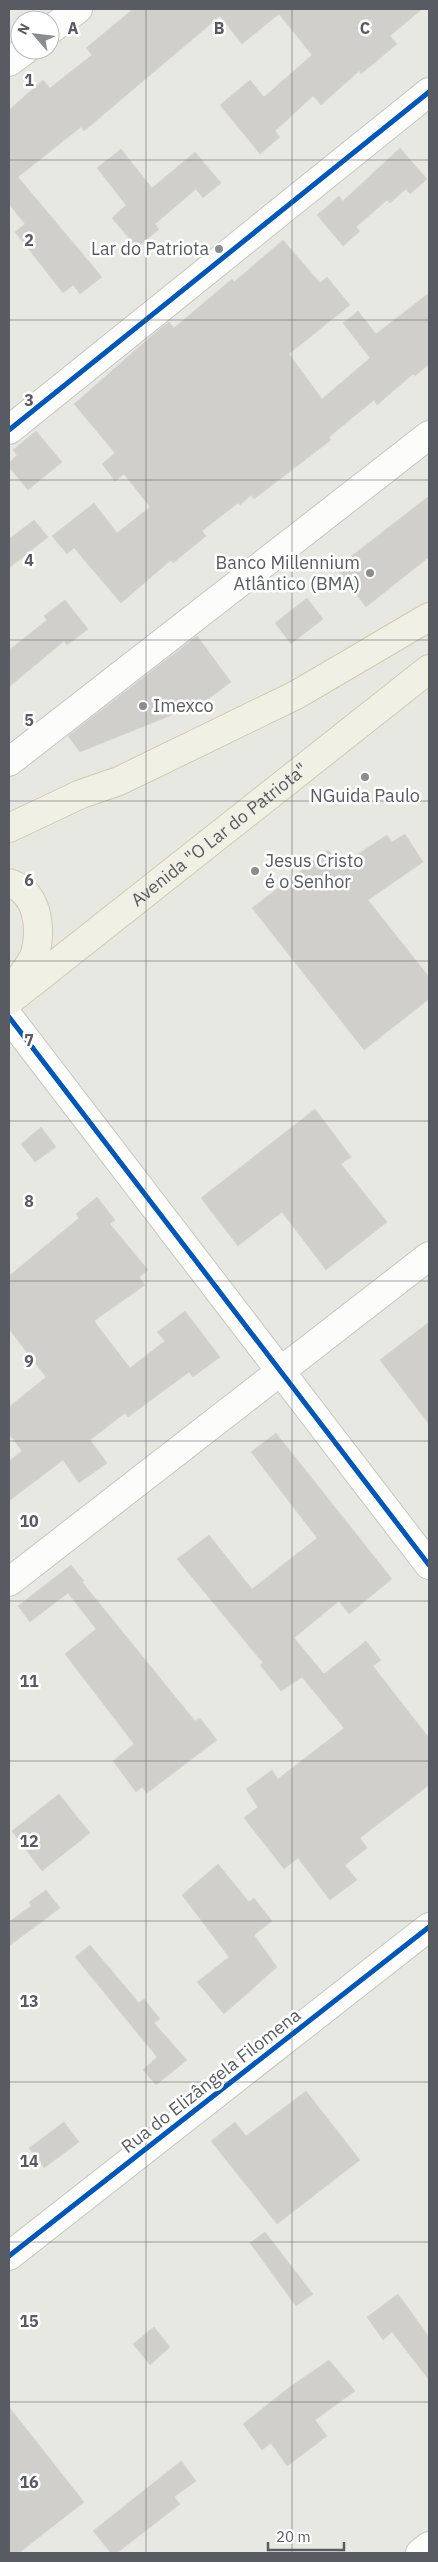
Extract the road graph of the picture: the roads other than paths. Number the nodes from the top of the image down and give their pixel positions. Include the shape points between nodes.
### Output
1 (78, 9) edge
2 (60, 22) edge
3 (429, 92) edge
4 (9, 430) edge
5 (429, 435) edge
6 (429, 617) edge
7 (429, 669) edge
8 (9, 762) edge
9 (9, 828) edge
10 (9, 883) edge
11 (9, 995) edge
12 (9, 1001) edge
13 (9, 1017) edge
14 (429, 1256) edge
15 (281, 1372) junction
16 (429, 1565) edge
17 (9, 1582) edge
18 (429, 1927) edge
19 (9, 2256) edge
20 (429, 2546) edge
21 (420, 2553) edge

1 - 2 street
3 - 4 street
5 - 8 street
6 - 9 main road via 296,694 119,781 81,794
7 - 12 main road, Avenida "O Lar do Patriota"
10 - 11 main road via 33,902 38,926 35,954
13 - 15 street
14 - 15 street
15 - 16 street
15 - 17 street
18 - 19 street, Rua do Elizângela Filomena
20 - 21 street

